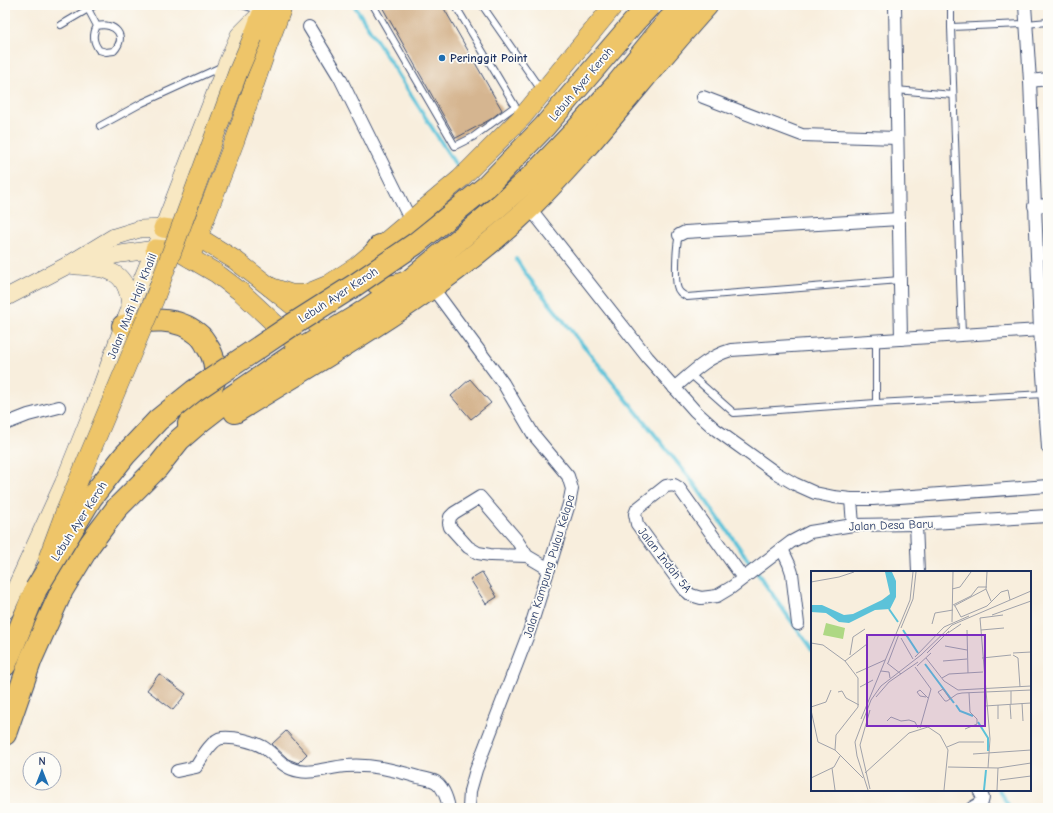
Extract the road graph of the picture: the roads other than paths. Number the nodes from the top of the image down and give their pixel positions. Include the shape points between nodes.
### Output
1 (95, 5) edge
2 (242, 5) edge
3 (283, 5) edge
4 (373, 5) edge
5 (455, 5) edge
6 (482, 5) edge
7 (614, 5) edge
8 (650, 5) edge
9 (685, 5) edge
10 (707, 5) edge
11 (895, 5) edge
12 (951, 5) edge
13 (1025, 5) edge
14 (257, 7) edge
15 (88, 9) junction
16 (1048, 22) edge
17 (1026, 24) junction
18 (61, 25) dead end
19 (97, 26) junction
20 (309, 27) dead end
21 (951, 27) junction
22 (226, 65) junction
23 (1048, 79) edge
24 (1030, 81) junction
25 (896, 90) junction
26 (543, 93) junction
27 (954, 95) junction
28 (703, 97) dead end
29 (519, 112) junction
30 (100, 126) dead end
31 (897, 138) junction
32 (1048, 204) edge
33 (1034, 206) junction
34 (529, 207) junction
35 (899, 219) junction
36 (411, 221) junction
37 (163, 228) junction
38 (679, 235) joint
39 (198, 237) junction
40 (380, 246) junction
41 (155, 249) junction
42 (190, 258) junction
43 (68, 265) junction
44 (900, 280) junction
45 (408, 282) junction
46 (270, 287) junction
47 (432, 287) junction
48 (5, 298) edge
49 (126, 318) junction
50 (1040, 330) junction
51 (327, 333) junction
52 (962, 335) junction
53 (901, 339) junction
54 (876, 340) junction
55 (302, 349) junction
56 (690, 374) junction
57 (674, 388) junction
58 (1045, 394) junction
59 (876, 403) junction
60 (59, 407) dead end
61 (5, 424) edge
62 (178, 440) junction
63 (1048, 448) edge
64 (157, 468) junction
65 (1048, 486) edge
66 (851, 499) junction
67 (1048, 516) edge
68 (916, 524) junction
69 (853, 525) junction
70 (782, 549) junction
71 (527, 556) junction
72 (549, 570) junction
73 (918, 571) edge
74 (745, 576) junction
75 (36, 589) junction
76 (5, 611) edge
77 (798, 624) dead end
78 (5, 665) edge
79 (5, 734) edge
80 (177, 771) dead end
81 (980, 791) edge
82 (449, 808) edge
83 (469, 808) edge
84 (972, 808) edge

1 - 15 lane
2 - 14 lane
3 - 39 main road
4 - 29 lane via 455,146
5 - 29 lane
6 - 26 lane
7 - 26 main road
8 - 75 highway, Lebuh Ayer Keroh, bridge via 544,127 487,186 415,244 194,391 158,420 125,455 91,498
9 - 45 highway via 669,20 578,129 534,174
10 - 34 highway via 563,173
11 - 25 street
12 - 21 lane
13 - 17 street
14 - 22 main road, Jalan Mufti Haji Khalil via 239,35
14 - 75 main road, bridge via 253,37 154,300 64,515
15 - 18 lane
15 - 19 lane
16 - 17 lane
17 - 21 lane
17 - 24 street
19 - 19 lane via 94,42 99,50 114,51 119,46 117,30 111,25
20 - 36 street via 340,78
21 - 27 lane
22 - 30 lane via 142,103
22 - 37 main road, Jalan Mufti Haji Khalil
23 - 24 street
24 - 33 street
25 - 27 lane
25 - 31 street
26 - 29 main road
27 - 52 lane
28 - 31 street via 802,135
29 - 36 main road via 460,179
31 - 35 street
32 - 33 street
33 - 50 street
34 - 47 highway via 467,261
34 - 57 street
35 - 38 street via 685,232
35 - 44 street
36 - 40 main road
37 - 39 main road via 185,231
37 - 41 main road, Jalan Mufti Haji Khalil
37 - 43 main road via 140,229 114,237
38 - 44 lane via 676,243 677,287 680,294 687,297
39 - 42 main road
39 - 46 main road via 235,260
40 - 45 highway via 369,265 375,282 390,287
40 - 46 main road via 357,266 328,285 306,294 291,294
41 - 42 main road via 178,251
41 - 43 main road
41 - 49 main road, Jalan Mufti Haji Khalil
42 - 55 main road via 241,292
43 - 48 main road
43 - 49 main road via 99,268 122,278 130,297
44 - 53 street
45 - 51 highway
46 - 51 main road
47 - 64 highway via 233,413
47 - 72 street, Jalan Kampung Pulau Kelapa via 503,383 533,434 568,476 572,489 569,504
49 - 62 highway via 177,322 199,334 212,354 215,367 214,381 200,408
49 - 76 main road, Jalan Mufti Haji Khalil via 63,484
50 - 52 street
50 - 58 street
51 - 55 highway
52 - 53 street
53 - 54 street
54 - 56 street via 731,350 707,360
54 - 59 lane
55 - 62 highway via 233,396
56 - 57 street
56 - 59 lane via 734,413
57 - 66 street via 715,429 776,473 815,493
58 - 59 lane
58 - 63 street
60 - 61 street
62 - 64 highway
64 - 79 highway via 117,508 90,544 62,590 31,659
65 - 66 street
66 - 69 street
67 - 68 street, Jalan Desa Baru
68 - 69 street, Jalan Desa Baru
68 - 73 street
69 - 70 street, Jalan Desa Baru via 810,532
70 - 74 street, Jalan Desa Baru
70 - 77 street via 792,573
71 - 71 street via 480,497 450,518 450,527 468,547 478,552 490,555
71 - 72 street
72 - 83 street, Jalan Kampung Pulau Kelapa via 529,632 476,770 470,791
74 - 74 street, Jalan Indah 5A via 679,488 666,486 637,509 637,524 691,595 701,598 717,596
75 - 78 highway, Lebuh Ayer Keroh
80 - 82 street via 196,767 212,744 220,738 234,739 263,747 282,764 304,772 346,766 378,766 435,781 445,793
81 - 84 street via 982,802

